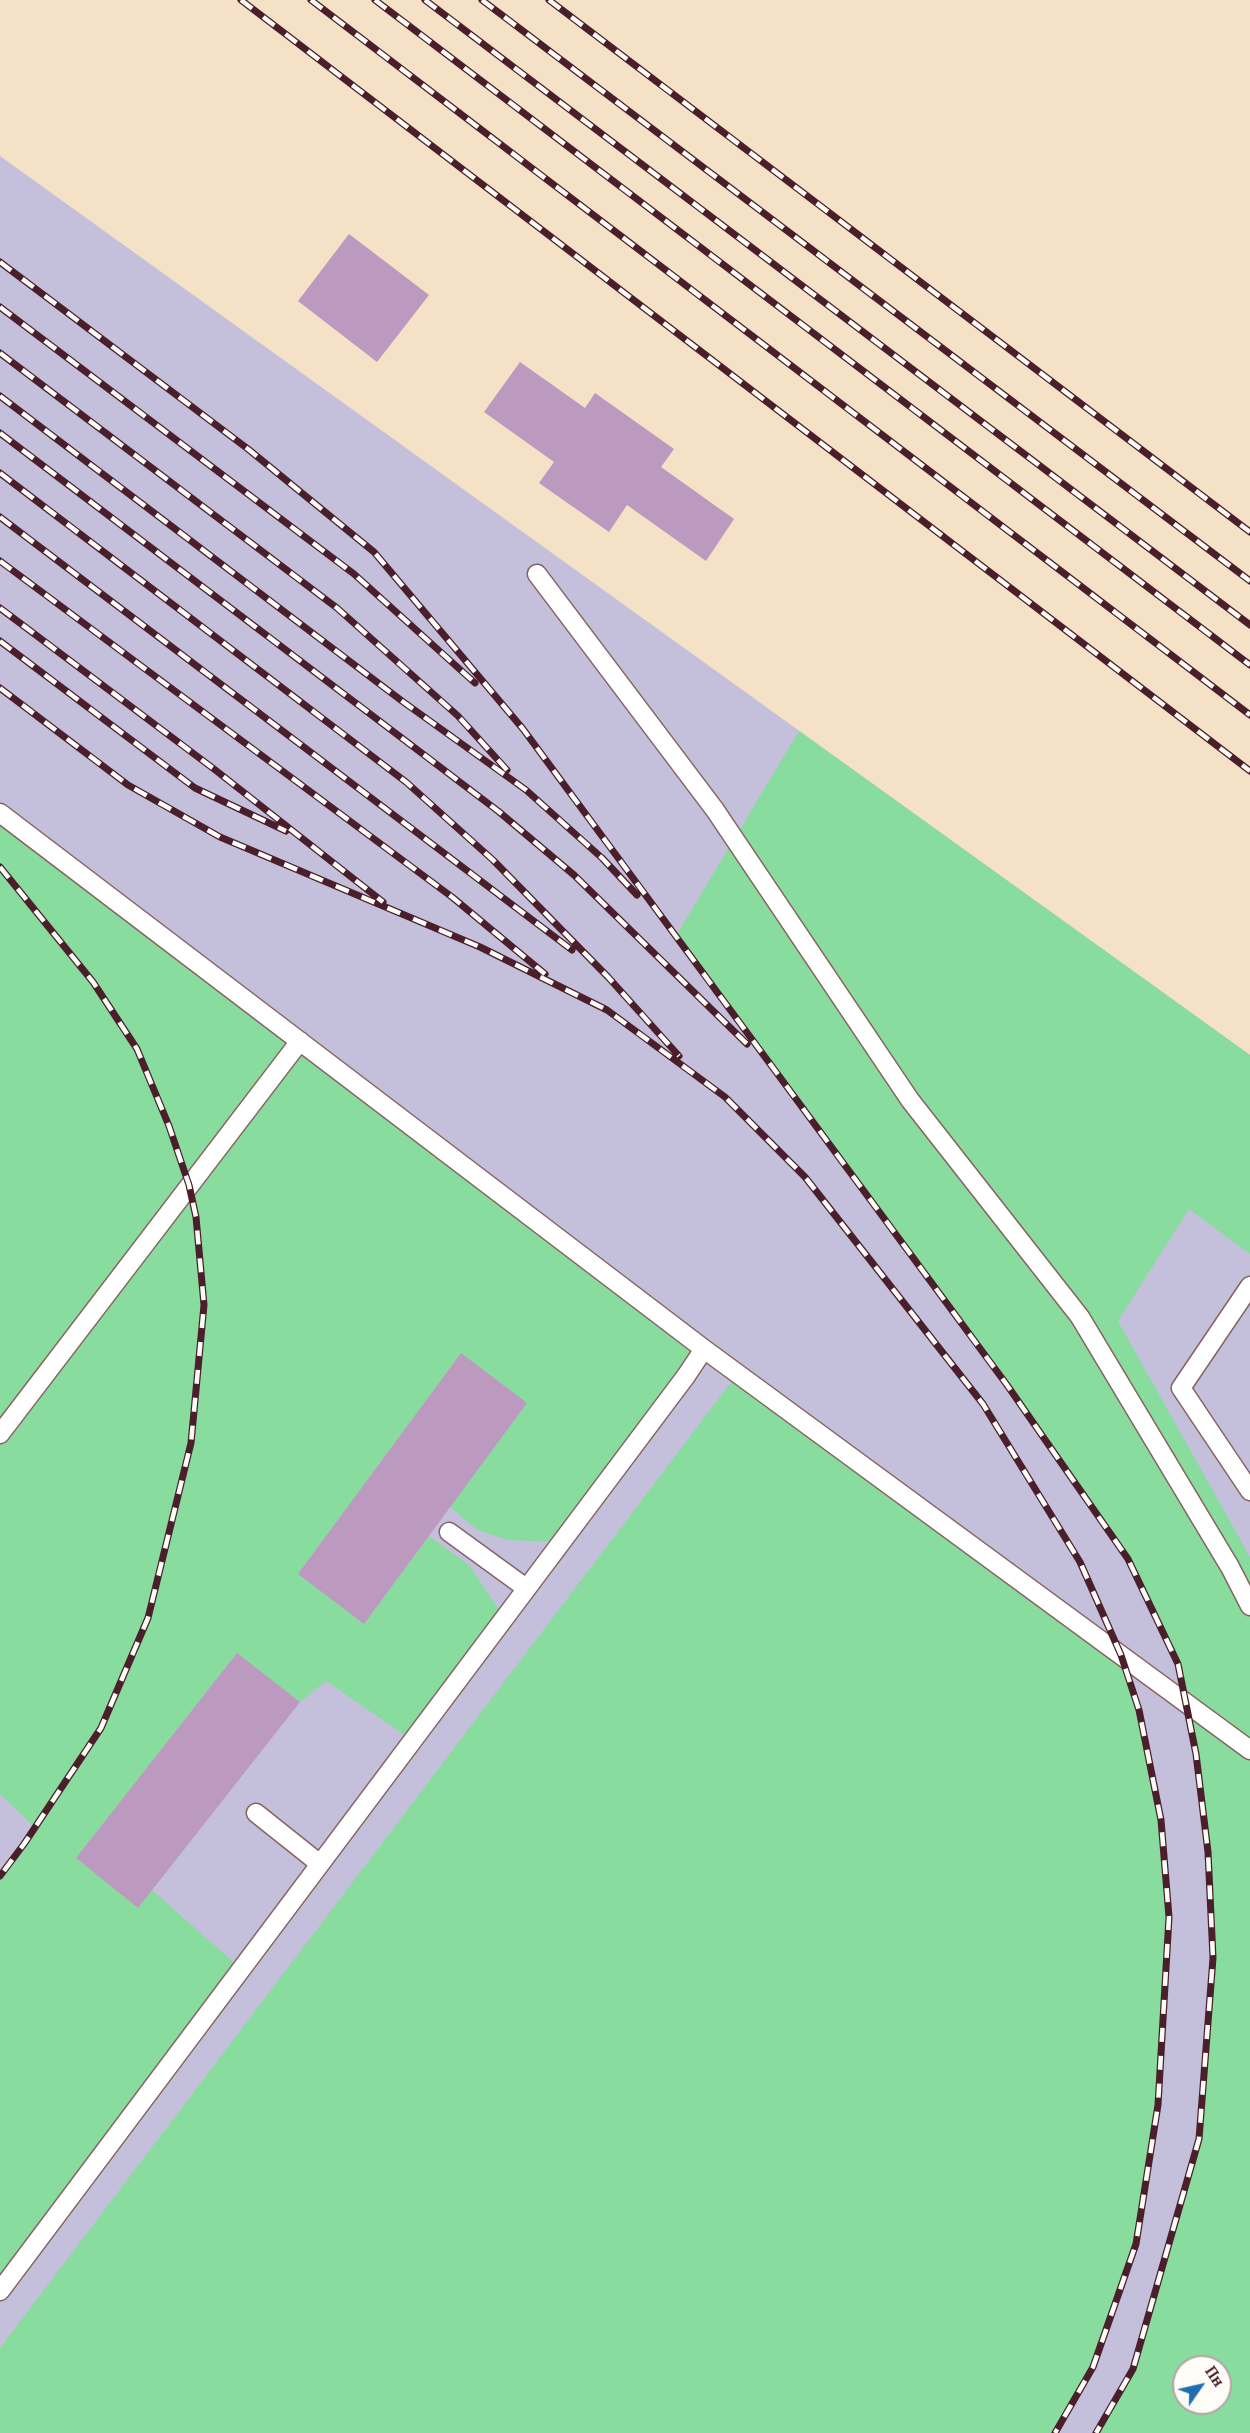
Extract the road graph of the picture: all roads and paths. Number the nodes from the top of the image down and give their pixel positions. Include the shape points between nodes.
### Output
1 (537, 574) dead end
2 (0, 813) edge
3 (300, 1041) junction
4 (1250, 1286) edge
5 (704, 1349) junction
6 (0, 1434) edge
7 (1250, 1491) edge
8 (449, 1532) dead end
9 (525, 1588) junction
10 (1250, 1606) edge
11 (1250, 1750) edge
12 (256, 1813) dead end
13 (320, 1864) junction
14 (0, 2291) edge

1 - 10 lane via 715,810 910,1100 1080,1317
2 - 3 lane
3 - 5 lane
3 - 6 lane
4 - 7 lane via 1181,1388
5 - 9 lane
5 - 11 lane
8 - 9 lane
9 - 13 lane
12 - 13 lane
13 - 14 lane

